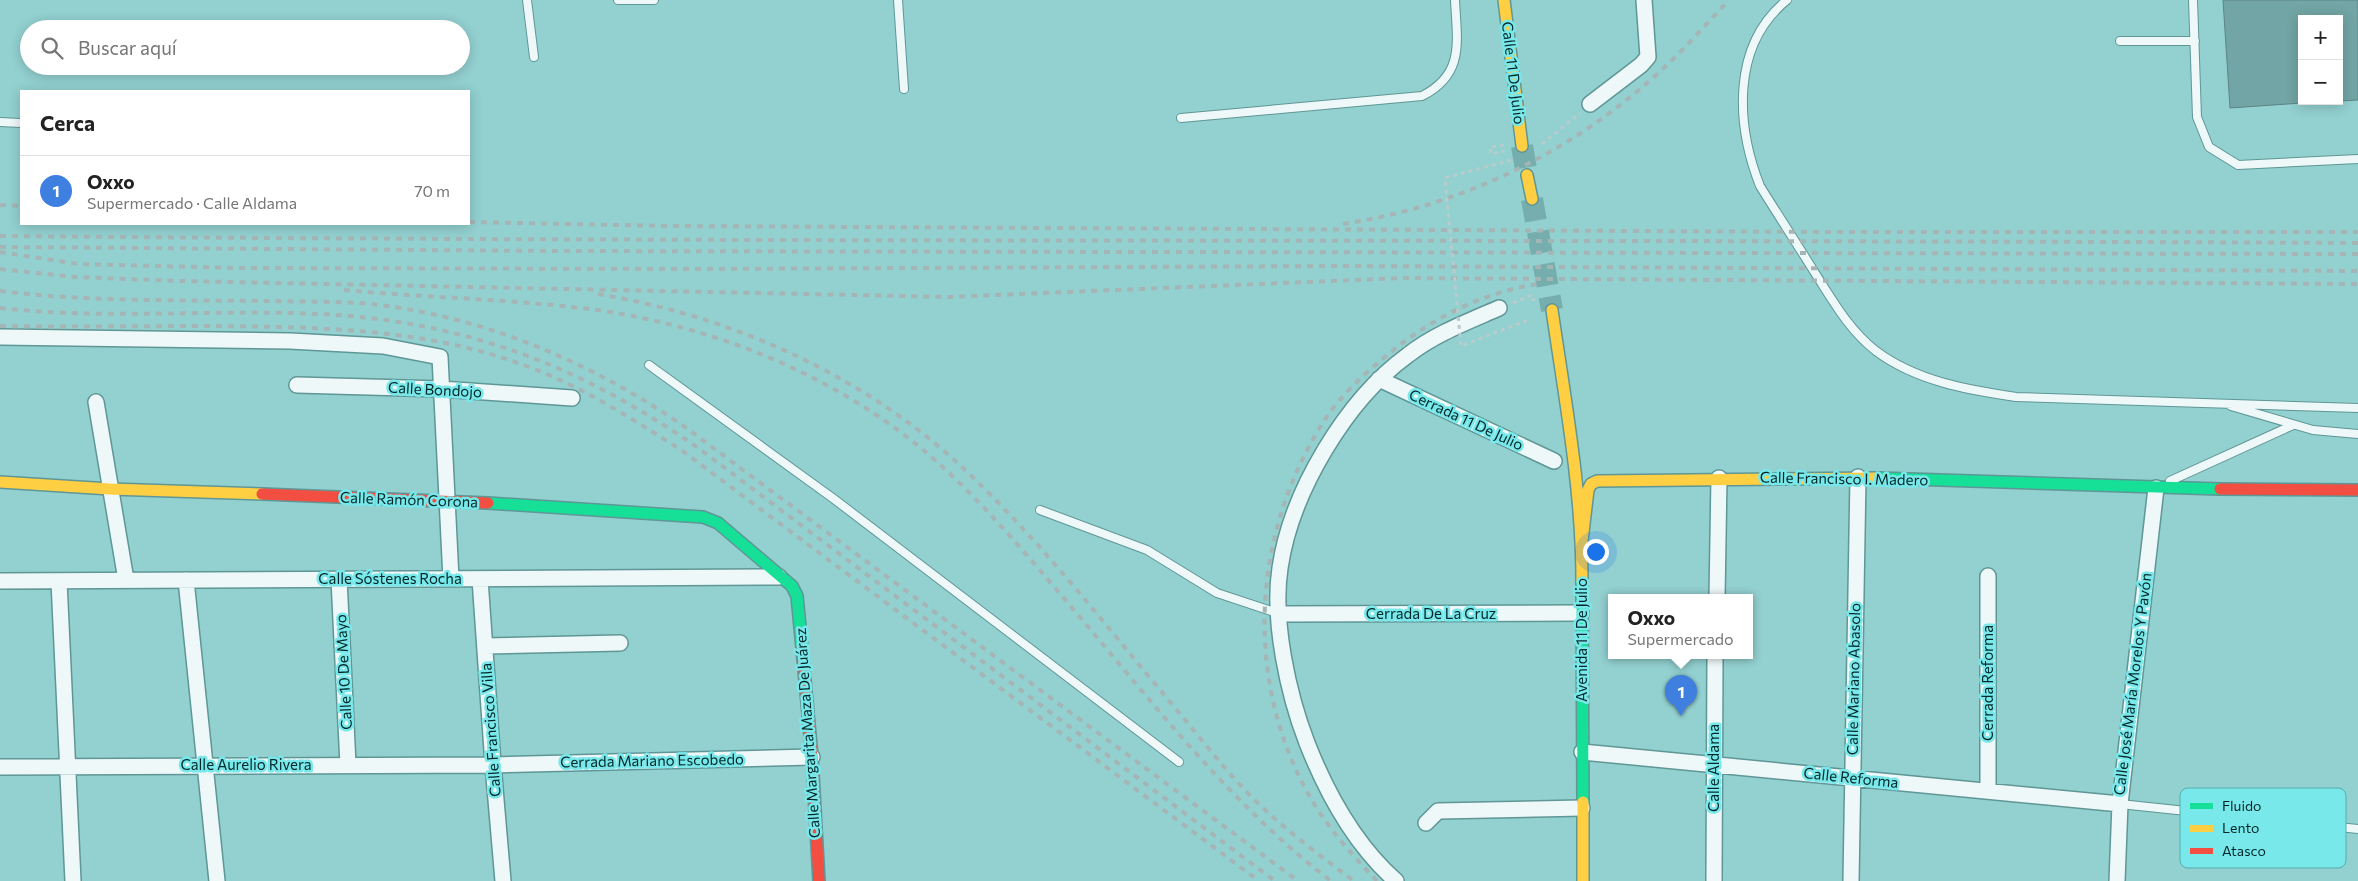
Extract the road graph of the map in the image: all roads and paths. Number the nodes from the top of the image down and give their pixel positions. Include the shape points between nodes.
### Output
1 (527, 0) edge
2 (618, 0) edge
3 (654, 0) edge
4 (898, 0) edge
5 (1455, 0) edge
6 (1504, 0) edge
7 (1644, 0) edge
8 (1787, 0) edge
9 (2193, 0) edge
10 (2120, 41) dead end
11 (2195, 41) junction
12 (534, 57) dead end
13 (904, 89) dead end
14 (1590, 104) dead end
15 (1181, 118) dead end
16 (0, 122) edge
17 (20, 123) edge
18 (1522, 146) tunnel mouth
19 (1511, 160) dead end
20 (2358, 160) edge
21 (1527, 174) tunnel mouth
22 (1532, 199) tunnel mouth
23 (1499, 308) dead end
24 (1552, 310) tunnel mouth
25 (1528, 320) dead end
26 (0, 338) edge
27 (649, 365) dead end
28 (1379, 379) junction
29 (297, 385) dead end
30 (441, 389) junction
31 (572, 398) dead end
32 (96, 402) dead end
33 (2222, 403) junction
34 (2358, 408) edge
35 (2293, 425) junction
36 (2358, 434) edge
37 (1554, 461) dead end
38 (1858, 477) junction
39 (1719, 478) junction
40 (0, 482) edge
41 (110, 488) junction
42 (2156, 488) junction
43 (2358, 490) edge
44 (447, 500) junction
45 (1040, 510) dead end
46 (1582, 541) junction
47 (1988, 576) dead end
48 (779, 577) junction
49 (480, 578) junction
50 (339, 579) junction
51 (450, 579) junction
52 (59, 580) junction
53 (126, 580) junction
54 (186, 580) junction
55 (0, 581) edge
56 (792, 586) joint
57 (1717, 594) edge
58 (1581, 613) junction
59 (1280, 614) junction
60 (620, 643) dead end
61 (485, 646) junction
62 (1716, 659) edge
63 (1582, 752) junction
64 (812, 757) junction
65 (1180, 762) dead end
66 (1713, 764) junction
67 (348, 765) junction
68 (493, 765) junction
69 (66, 766) junction
70 (204, 766) junction
71 (0, 767) edge
72 (1852, 778) junction
73 (1988, 791) junction
74 (2120, 804) junction
75 (1582, 808) junction
76 (2180, 811) edge
77 (1426, 823) dead end
78 (73, 881) edge
79 (217, 881) edge
80 (504, 881) edge
81 (818, 881) edge
82 (1396, 881) edge
83 (1583, 881) edge
84 (1714, 881) edge
85 (1851, 881) edge
86 (2117, 881) edge

1 - 12 lane
2 - 3 lane
4 - 13 lane
5 - 15 lane via 1455,60 1438,88 1422,96
6 - 18 street, Calle 11 De Julio
7 - 14 street via 1648,57
8 - 33 lane via 1776,9 1758,34 1745,70 1742,101 1744,136 1750,162 1760,186 1847,323 1876,351 1911,371 1979,392 2016,397
9 - 11 lane
10 - 11 lane
11 - 20 lane via 2197,117 2209,147 2238,165
16 - 17 lane
19 - 25 path, bridge via 1445,178 1461,346
21 - 22 street
23 - 28 street via 1446,331 1408,355
24 - 46 street, Avenida 11 De Julio
26 - 30 street via 290,341 383,346 440,357
27 - 65 lane via 834,499
28 - 37 street, Cerrada 11 De Julio
28 - 59 street via 1350,411 1326,445 1303,495 1280,568
29 - 30 street, Calle Bondojo
30 - 31 street, Calle Bondojo
30 - 44 street
32 - 41 street
33 - 34 lane
33 - 35 lane
35 - 36 lane
35 - 42 lane
38 - 39 street, Calle Francisco I. Madero
38 - 42 street, Calle Francisco I. Madero
38 - 72 street, Calle Mariano Abasolo
39 - 46 street, Calle Francisco I. Madero via 1597,481 1591,484
39 - 57 street
40 - 41 street, Calle Ramón Corona
41 - 44 street, Calle Ramón Corona
41 - 53 street
42 - 43 street, Calle Francisco I. Madero
42 - 74 street, Calle José María Morelos Y Pavón
44 - 48 street, Calle Ramón Corona via 703,517 718,523
44 - 51 street
45 - 59 lane via 1147,550 1217,593
46 - 58 street, Avenida 11 De Julio
47 - 73 street, Cerrada Reforma
48 - 49 street, Calle Sóstenes Rocha
48 - 56 street, Calle Ramón Corona
49 - 51 street, Calle Sóstenes Rocha
49 - 61 street, Calle Francisco Villa
50 - 51 street, Calle Sóstenes Rocha
50 - 54 street, Calle Sóstenes Rocha
50 - 67 street, Calle 10 De Mayo
52 - 53 street, Calle Sóstenes Rocha
52 - 55 street, Calle Sóstenes Rocha
52 - 69 street
53 - 54 street, Calle Sóstenes Rocha
54 - 70 street
56 - 64 street, Calle Margarita Maza De Juárez via 797,596
58 - 59 street, Cerrada De La Cruz
58 - 63 street, Avenida 11 De Julio
59 - 82 street via 1285,665 1299,721 1321,778 1347,824
60 - 61 street
61 - 68 street, Calle Francisco Villa
62 - 66 street, Calle Aldama
63 - 66 street, Calle Reforma
63 - 75 street, Avenida 11 De Julio
64 - 68 street, Cerrada Mariano Escobedo
64 - 81 street, Calle Margarita Maza De Juárez
66 - 72 street, Calle Reforma
66 - 84 street, Calle Aldama
67 - 68 street, Calle Aurelio Rivera
67 - 70 street, Calle Aurelio Rivera
68 - 80 street, Calle Francisco Villa
69 - 70 street, Calle Aurelio Rivera
69 - 71 street, Calle Aurelio Rivera
69 - 78 street
70 - 79 street
72 - 73 street, Calle Reforma
72 - 85 street, Calle Mariano Abasolo
73 - 74 street, Calle Reforma
74 - 76 lane
74 - 86 street, Calle José María Morelos Y Pavón
75 - 77 street via 1438,811
75 - 83 street, Avenida 11 De Julio

